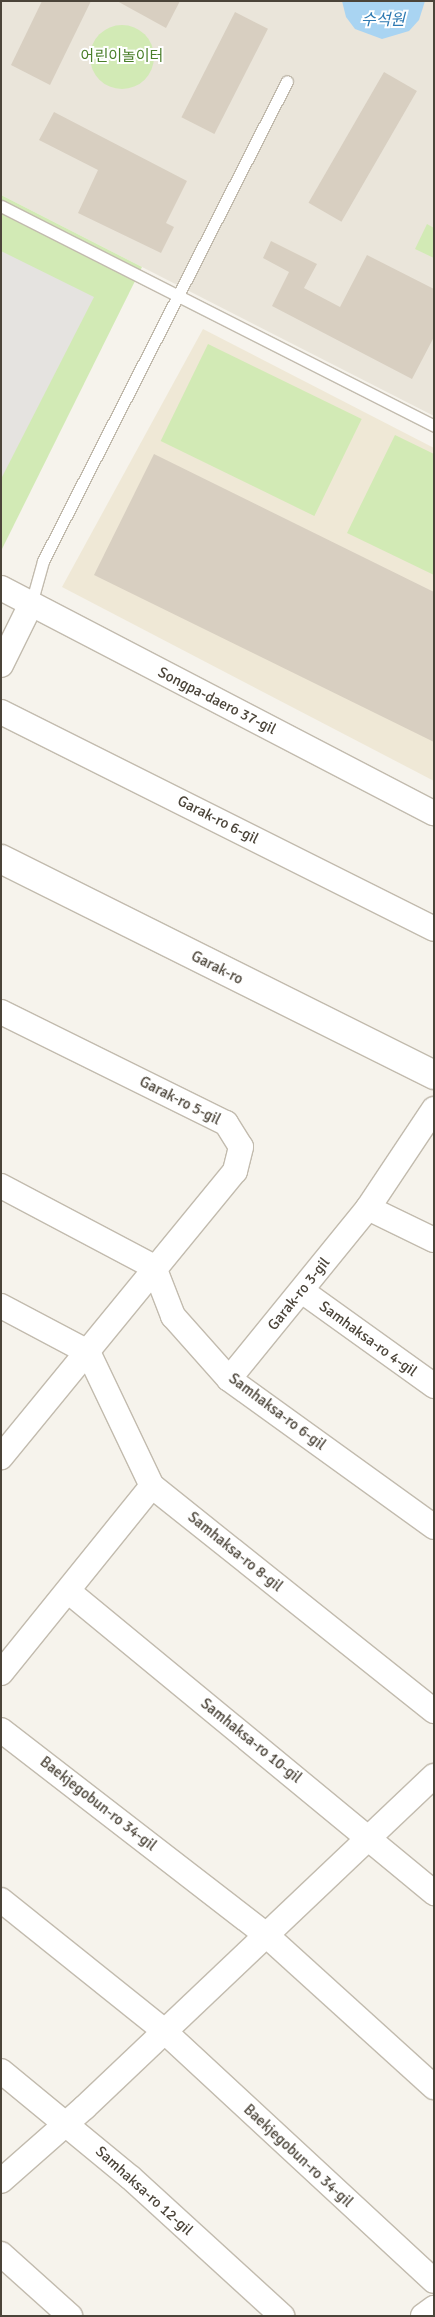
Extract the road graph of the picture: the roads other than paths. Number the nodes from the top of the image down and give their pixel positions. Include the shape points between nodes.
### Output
1 (287, 81) dead end
2 (1, 206) edge
3 (178, 297) junction
4 (434, 426) edge
5 (1, 588) edge
6 (31, 604) junction
7 (1, 665) edge
8 (1, 712) edge
9 (434, 813) edge
10 (1, 859) edge
11 (434, 929) edge
12 (1, 1012) edge
13 (434, 1075) edge
14 (434, 1110) edge
15 (1, 1186) edge
16 (368, 1208) junction
17 (434, 1240) edge
18 (154, 1267) junction
19 (302, 1291) junction
20 (1, 1306) edge
21 (88, 1352) junction
22 (229, 1379) junction
23 (434, 1386) edge
24 (4, 1448) edge
25 (152, 1486) junction
26 (434, 1527) edge
27 (68, 1591) junction
28 (1, 1673) edge
29 (434, 1711) edge
30 (1, 1730) edge
31 (434, 1776) edge
32 (369, 1837) junction
33 (434, 1893) edge
34 (1, 1900) edge
35 (265, 1934) junction
36 (163, 2030) junction
37 (1, 2071) edge
38 (434, 2087) edge
39 (67, 2123) junction
40 (1, 2181) edge
41 (1, 2254) edge
42 (434, 2281) edge
43 (434, 2308) edge
44 (70, 2316) edge
45 (282, 2316) edge
46 (423, 2316) edge

1 - 3 lane
2 - 3 lane
3 - 4 lane
3 - 6 lane via 43,561
5 - 6 street, Songpa-daero 37-gil
6 - 7 street
6 - 9 street, Songpa-daero 37-gil
8 - 11 street, Garak-ro 6-gil
10 - 13 street, Garak-ro
12 - 18 street, Garak-ro 5-gil via 226,1123 241,1147 235,1171
14 - 16 street, Garak-ro 3-gil
15 - 18 street
16 - 17 street
16 - 19 street, Garak-ro 3-gil
18 - 21 street, Garak-ro 5-gil
18 - 22 street, Samhaksa-ro 6-gil via 173,1316
19 - 22 street, Garak-ro 3-gil
19 - 23 street, Samhaksa-ro 4-gil
20 - 21 street
21 - 24 street, Garak-ro 5-gil
21 - 25 street, Samhaksa-ro 8-gil
22 - 26 street, Samhaksa-ro 6-gil
25 - 27 street
25 - 29 street, Samhaksa-ro 8-gil
27 - 28 street
27 - 32 street, Samhaksa-ro 10-gil
30 - 35 street, Baekjegobun-ro 34-gil
31 - 32 street
32 - 33 street, Samhaksa-ro 10-gil
32 - 35 street
34 - 36 street, Baekjegobun-ro 34-gil
35 - 36 street
35 - 38 street, Baekjegobun-ro 34-gil
36 - 39 street
36 - 42 street, Baekjegobun-ro 34-gil
37 - 39 street, Samhaksa-ro 12-gil
39 - 40 street
39 - 45 street, Samhaksa-ro 12-gil
41 - 44 street
43 - 46 street

